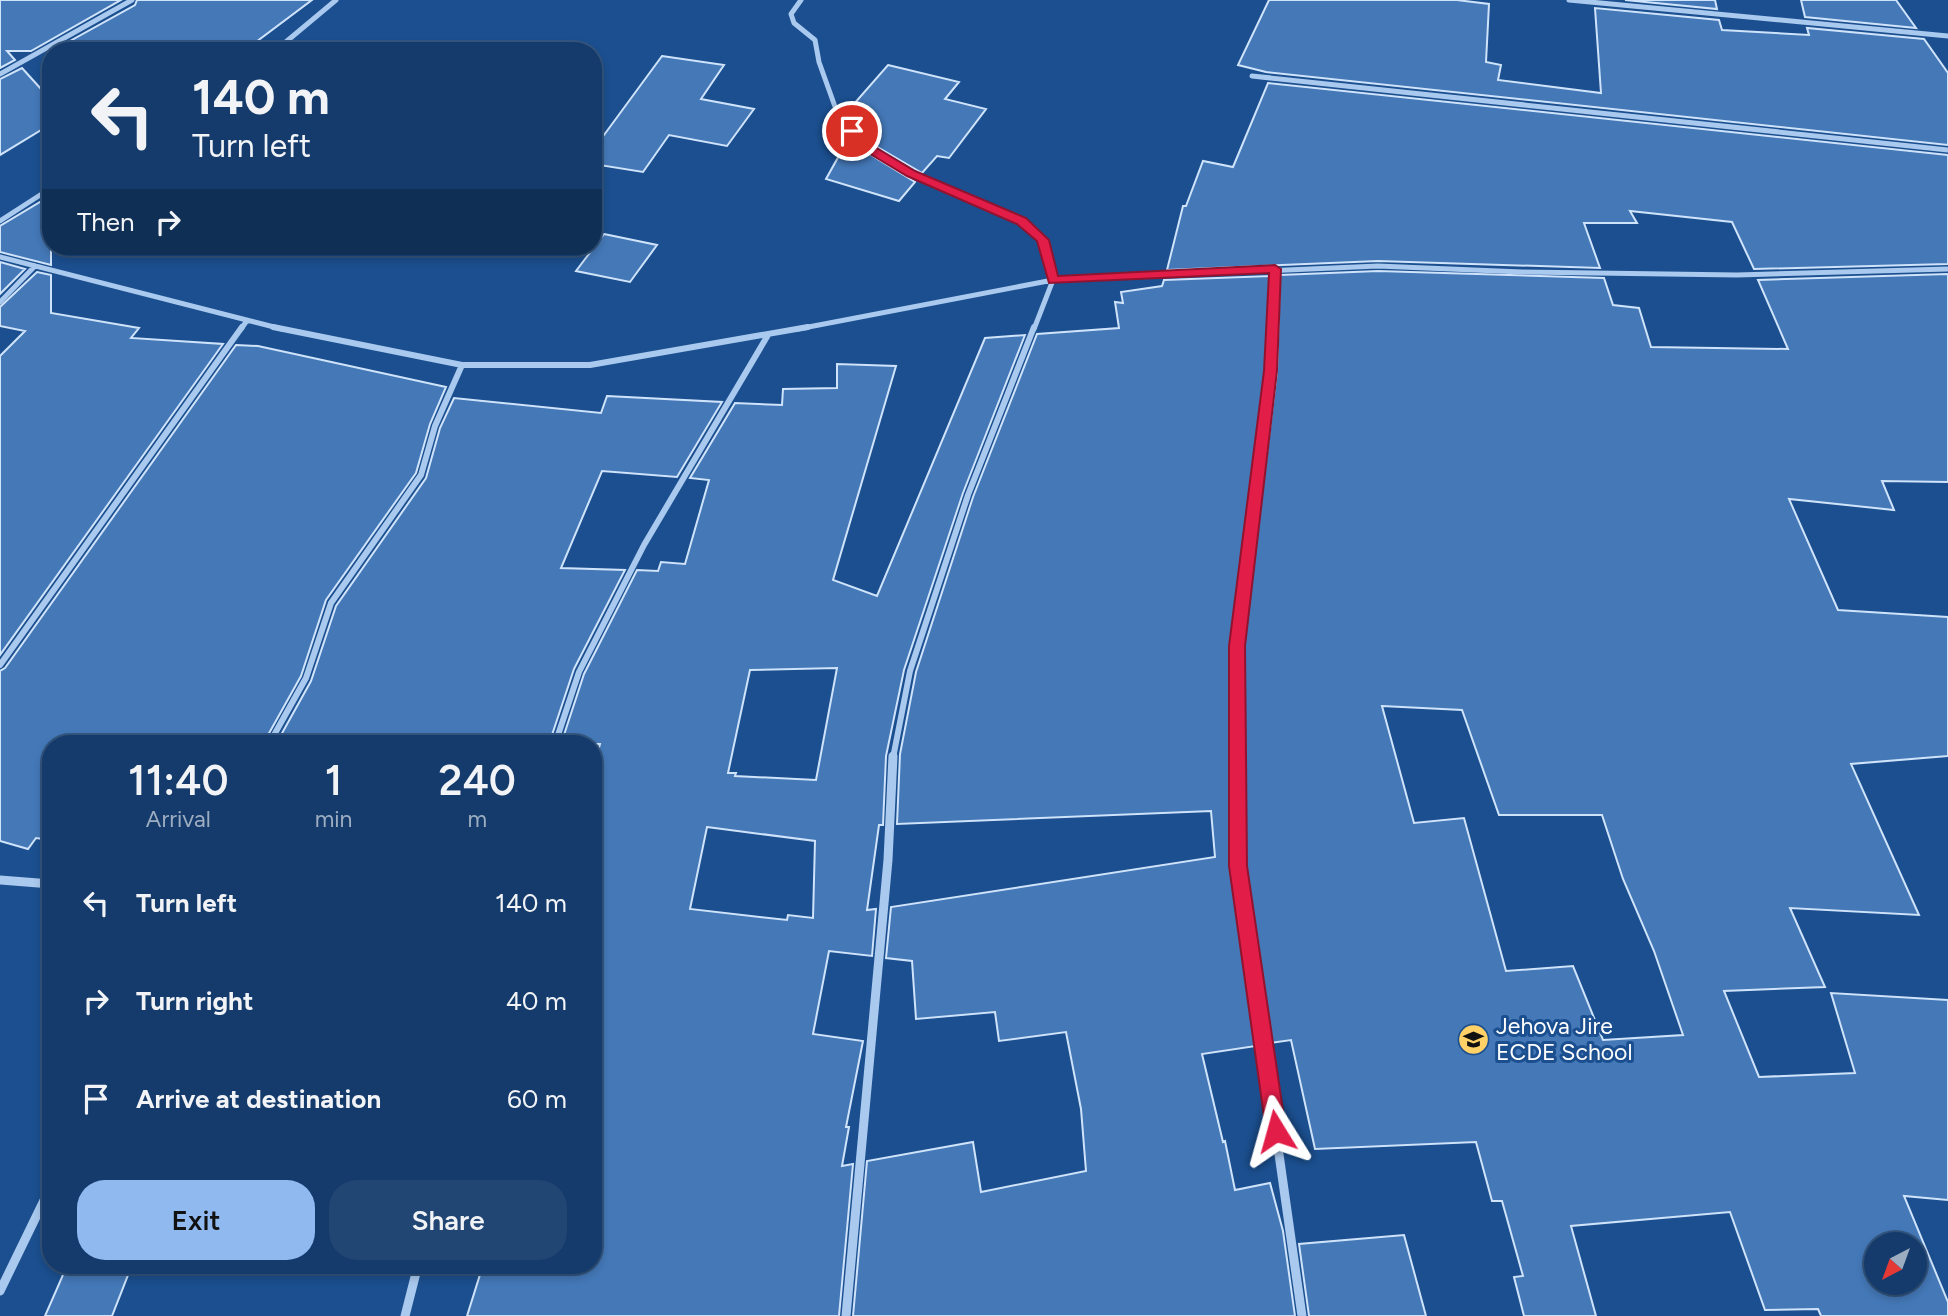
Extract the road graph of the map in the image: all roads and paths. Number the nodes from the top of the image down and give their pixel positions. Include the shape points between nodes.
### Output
1 (132, 0) edge
2 (336, 0) edge
3 (801, 0) edge
4 (1569, 0) edge
5 (1948, 36) edge
6 (57, 42) edge
7 (286, 42) edge
8 (42, 50) edge
9 (0, 74) edge
10 (1252, 76) dead end
11 (1948, 150) edge
12 (42, 194) edge
13 (0, 221) edge
14 (0, 257) edge
15 (34, 266) junction
16 (1275, 269) junction
17 (1948, 269) edge
18 (1053, 280) junction
19 (0, 302) edge
20 (246, 322) junction
21 (768, 335) junction
22 (462, 365) junction
23 (0, 665) edge
24 (274, 735) edge
25 (558, 735) edge
26 (0, 880) edge
27 (42, 883) edge
28 (42, 1205) edge
29 (416, 1274) edge
30 (0, 1291) edge
31 (405, 1316) edge
32 (846, 1316) edge
33 (1302, 1316) edge

1 - 6 street
2 - 7 street
3 - 18 street via 790,14 815,40 826,83 845,123 866,146 911,174 1021,221 1043,240
4 - 5 street
8 - 9 street
10 - 11 street
12 - 13 street
14 - 15 street
15 - 19 street
15 - 20 street
16 - 17 street via 1378,266 1737,275
16 - 18 street
16 - 33 street via 1271,371 1237,646 1238,866
18 - 21 street
18 - 32 street via 968,495 911,671 895,748
20 - 22 street
20 - 23 street
21 - 22 street via 590,365
21 - 25 street via 644,545 579,672
22 - 24 street via 435,426 421,475 331,603 306,678
26 - 27 street
28 - 30 street
29 - 31 street

